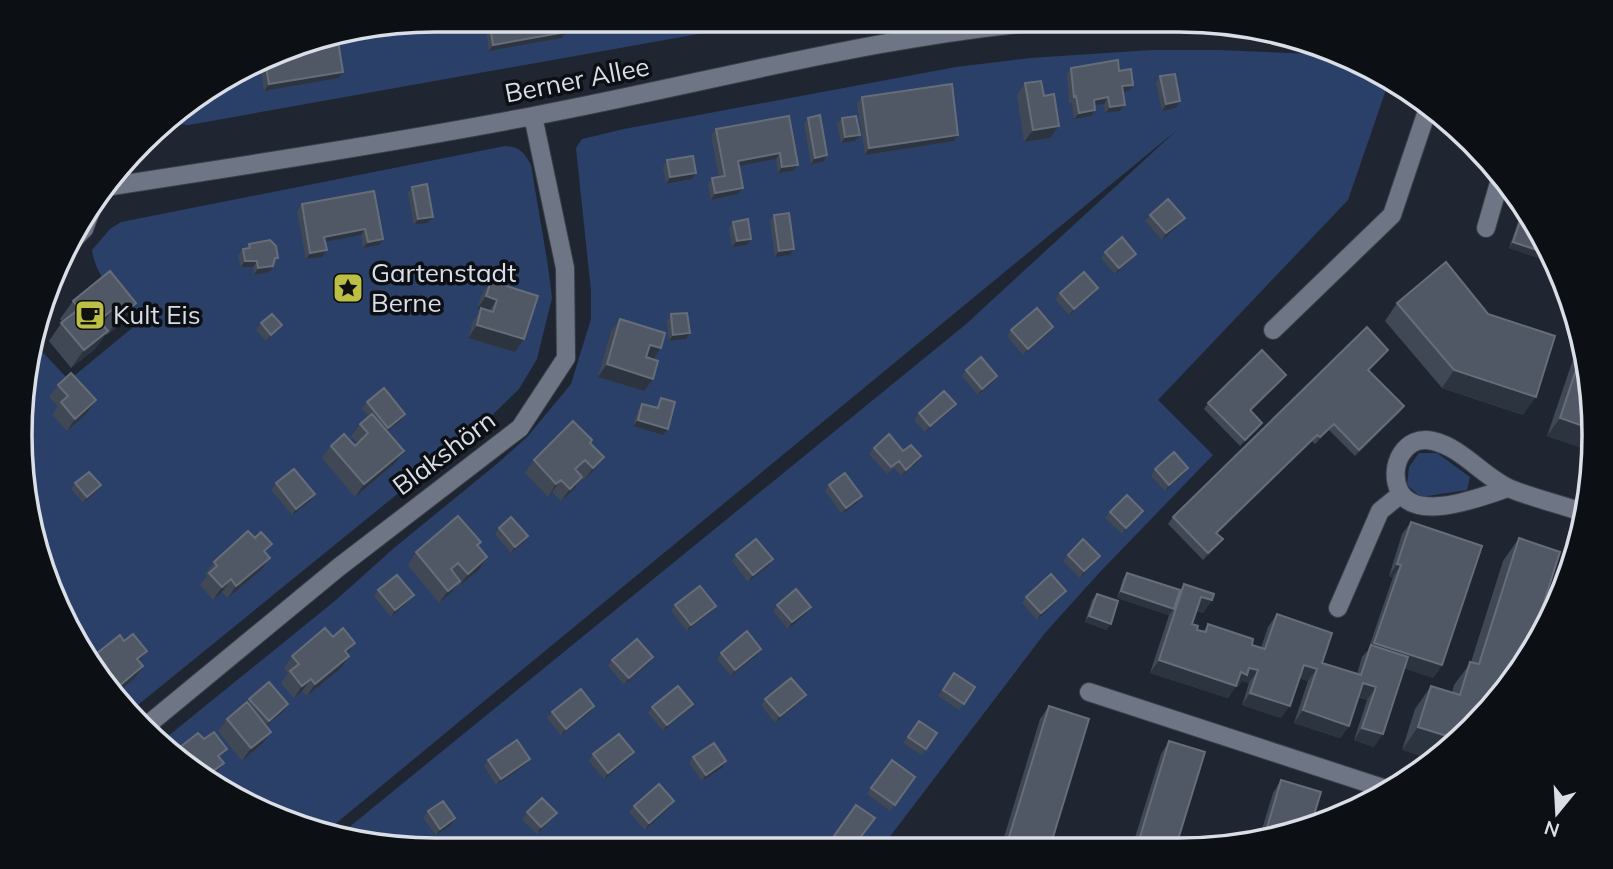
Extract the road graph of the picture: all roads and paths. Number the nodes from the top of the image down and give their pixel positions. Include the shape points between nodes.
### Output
1 (960, 32) edge
2 (533, 116) junction
3 (1425, 116) edge
4 (119, 185) edge
5 (1497, 188) edge
6 (1486, 228) dead end
7 (1273, 330) dead end
8 (1508, 488) junction
9 (1401, 494) junction
10 (1575, 510) edge
11 (1338, 608) dead end
12 (1089, 692) dead end
13 (152, 721) edge
14 (1376, 786) edge

1 - 2 street, Berner Allee
2 - 4 street, Berner Allee
2 - 13 street, Blakshörn via 565,268 566,358 520,428 339,567
3 - 7 street via 1392,215
5 - 6 street
8 - 9 street via 1432,507 1418,505
8 - 9 street via 1447,446 1422,439 1403,450 1398,459 1395,477
8 - 10 street
9 - 11 street via 1380,511
12 - 14 street

